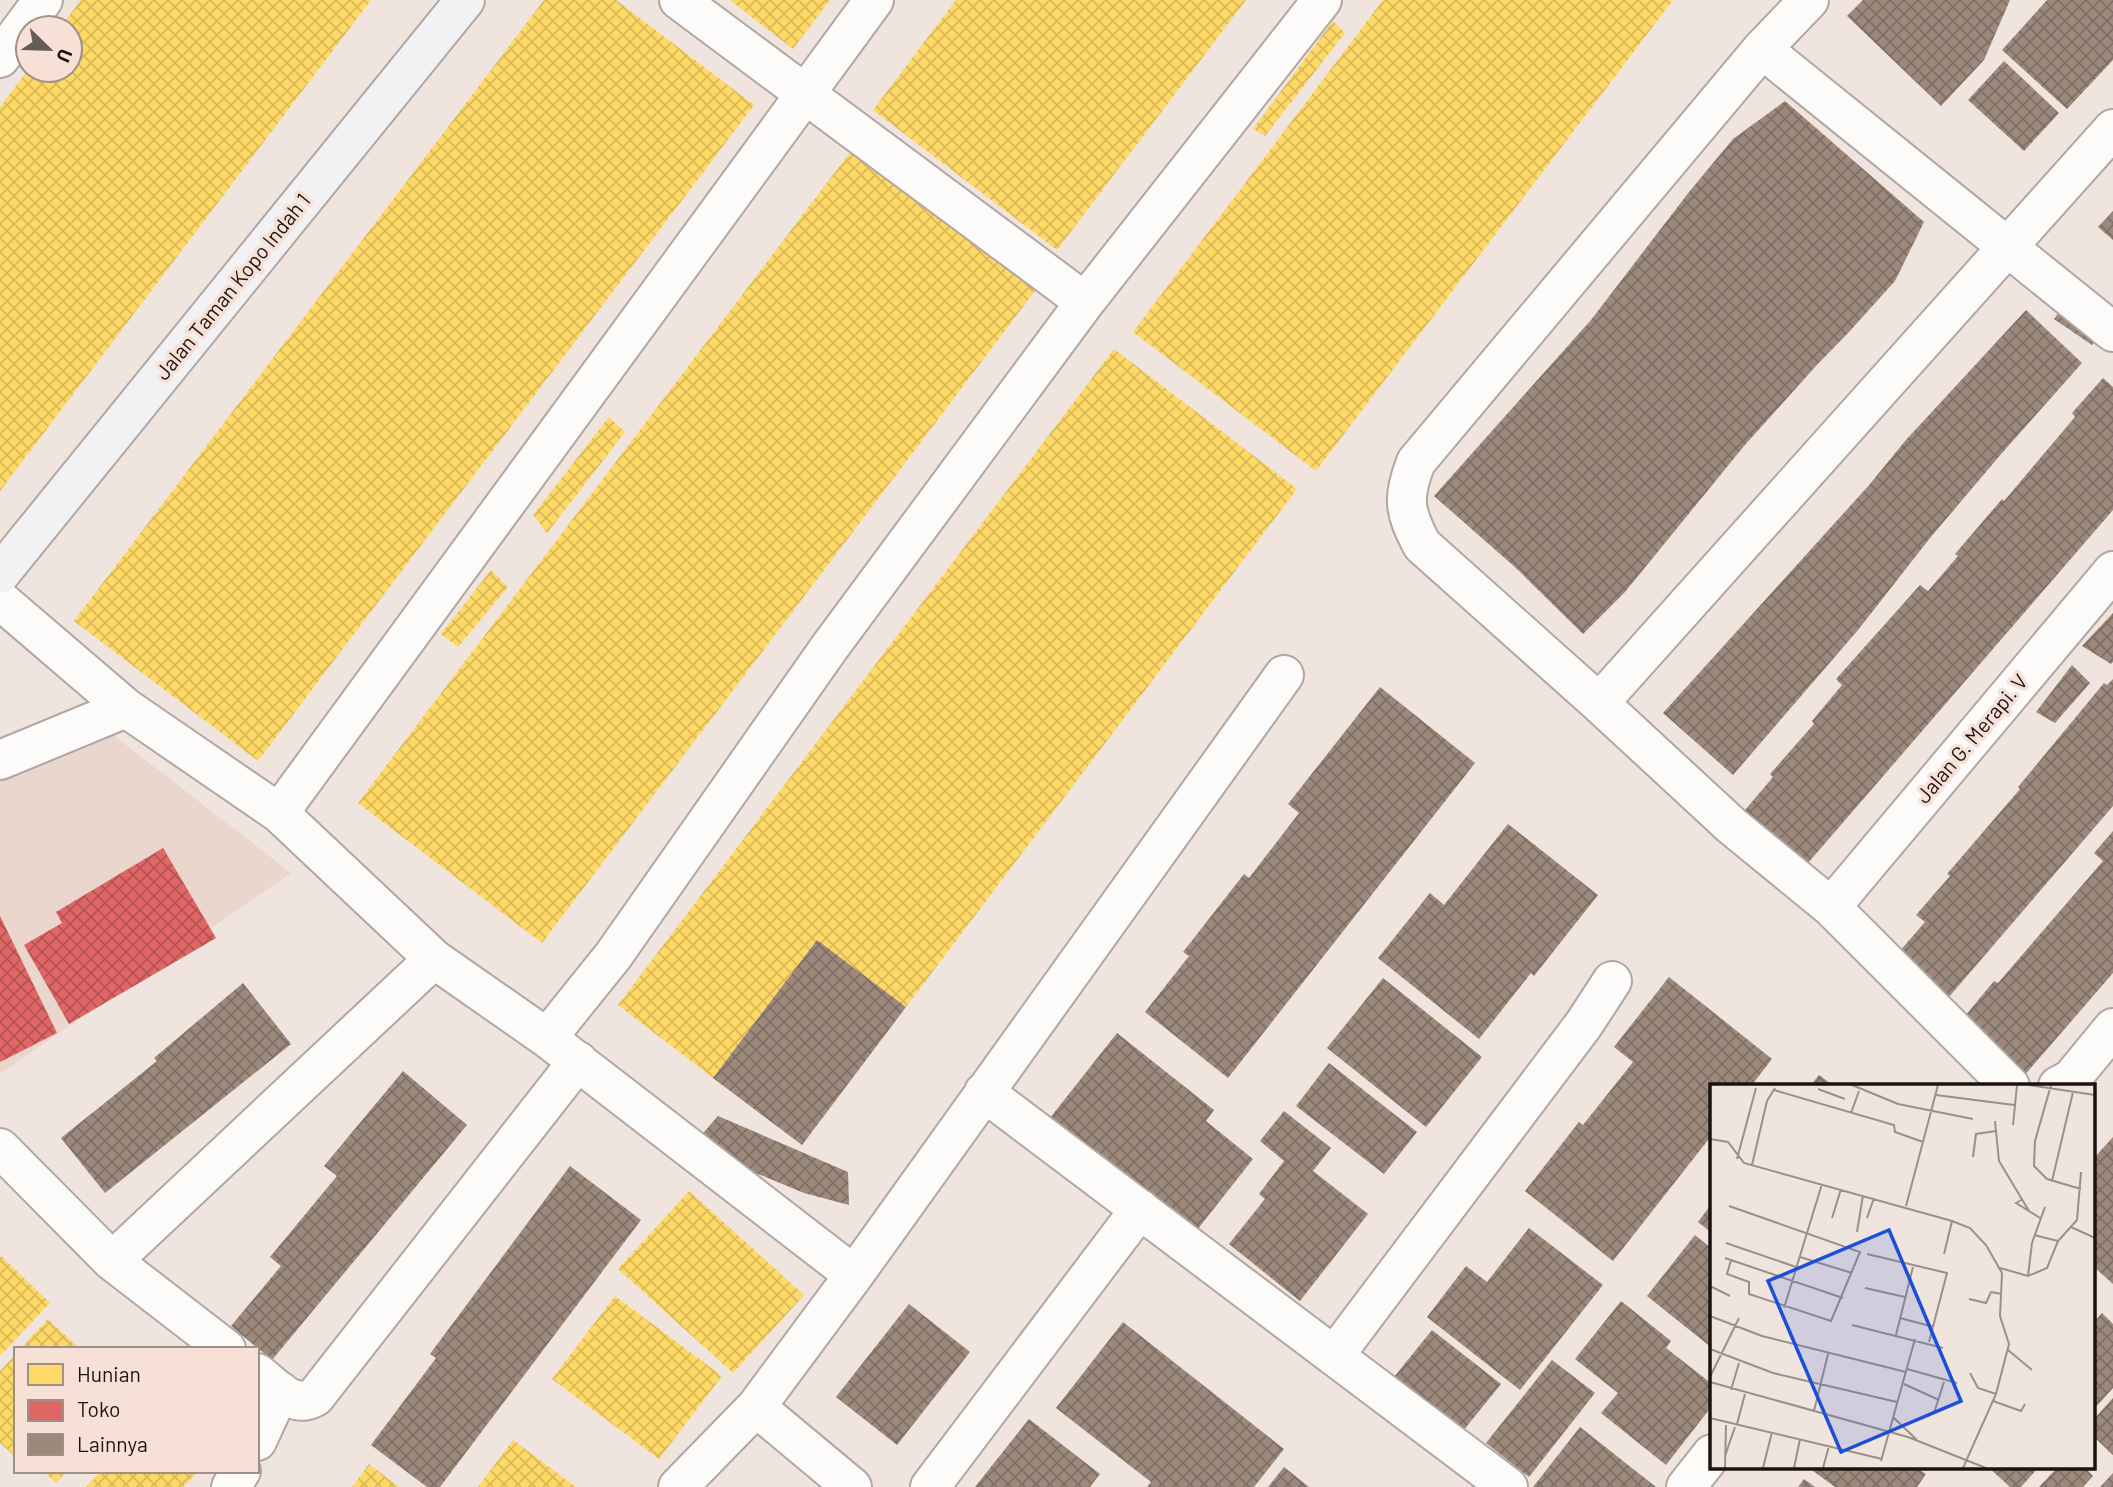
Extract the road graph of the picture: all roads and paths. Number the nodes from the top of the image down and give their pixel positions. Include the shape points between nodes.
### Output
1 (43, 0) edge
2 (465, 0) edge
3 (679, 0) edge
4 (874, 0) edge
5 (1322, 0) edge
6 (1809, 0) edge
7 (1762, 50) junction
8 (0, 58) edge
9 (807, 93) junction
10 (2113, 129) edge
11 (2006, 248) junction
12 (1085, 302) junction
13 (2113, 332) edge
14 (2113, 571) edge
15 (0, 574) edge
16 (0, 600) edge
17 (1284, 675) dead end
18 (1600, 703) junction
19 (126, 708) junction
20 (0, 760) edge
21 (279, 813) junction
22 (1831, 908) junction
23 (434, 959) junction
24 (1612, 981) dead end
25 (2113, 1028) edge
26 (547, 1038) junction
27 (578, 1061) junction
28 (2008, 1084) edge
29 (2062, 1084) edge
30 (984, 1092) junction
31 (0, 1148) edge
32 (1140, 1209) junction
33 (112, 1261) junction
34 (854, 1275) junction
35 (223, 1347) edge
36 (1334, 1356) junction
37 (269, 1382) edge
38 (756, 1407) junction
39 (259, 1431) edge
40 (1710, 1457) edge
41 (678, 1487) edge
42 (852, 1487) edge
43 (930, 1487) edge
44 (1508, 1487) edge
45 (1686, 1487) edge

1 - 8 street
2 - 15 main road, Jalan Taman Kopo Indah 1
3 - 9 street
4 - 9 street
5 - 12 street
6 - 7 street
7 - 11 street
7 - 18 street via 1416,462 1409,480 1409,522 1422,545
9 - 12 street
9 - 21 street
10 - 11 street
11 - 13 street
11 - 18 street
12 - 26 street via 829,648 613,956
14 - 22 street, Jalan G. Merapi. V
16 - 19 street
17 - 30 street
18 - 22 street via 1732,826
19 - 20 street
19 - 21 street
21 - 23 street
22 - 28 street
23 - 26 street
23 - 33 street
24 - 36 street
25 - 29 street
26 - 27 street
27 - 34 street
27 - 37 street via 314,1397 297,1402
30 - 32 street
30 - 34 street
31 - 33 street
32 - 36 street
32 - 43 street
33 - 35 street
34 - 38 street
36 - 44 street
37 - 39 street
38 - 41 street
38 - 42 street
40 - 45 street

